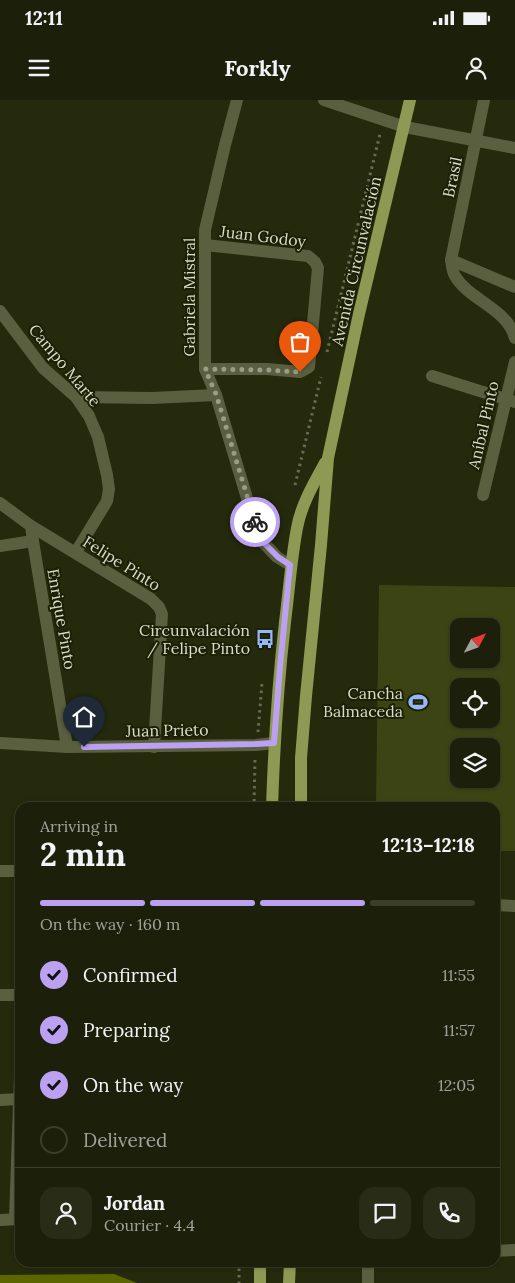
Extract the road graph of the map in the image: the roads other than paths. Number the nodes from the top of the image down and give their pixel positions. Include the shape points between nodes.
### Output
1 (237, 100) edge
2 (324, 100) edge
3 (410, 100) edge
4 (484, 100) edge
5 (405, 126) junction
6 (476, 140) junction
7 (515, 148) edge
8 (205, 245) junction
9 (451, 260) junction
10 (515, 287) edge
11 (0, 310) edge
12 (515, 338) edge
13 (515, 362) edge
14 (205, 369) junction
15 (432, 376) dead end
16 (216, 394) junction
17 (76, 397) junction
18 (510, 401) edge
19 (328, 458) junction
20 (483, 495) dead end
21 (0, 503) edge
22 (32, 526) junction
23 (32, 541) junction
24 (0, 546) edge
25 (76, 552) junction
26 (290, 565) junction
27 (0, 742) edge
28 (274, 743) junction
29 (67, 747) junction
30 (154, 747) junction
31 (272, 802) edge
32 (301, 802) edge
33 (0, 871) edge
34 (15, 872) edge
35 (500, 905) edge
36 (515, 906) edge
37 (0, 995) edge
38 (15, 995) edge
39 (15, 1099) edge
40 (0, 1100) edge
41 (15, 1219) edge
42 (0, 1220) edge
43 (515, 1250) edge
44 (500, 1251) edge
45 (260, 1267) edge
46 (290, 1267) edge
47 (368, 1267) edge
48 (260, 1283) edge
49 (289, 1283) edge
50 (368, 1283) edge

1 - 8 street, Gabriela Mistral via 205,230
2 - 5 street
3 - 5 main road, Avenida Circunvalación
4 - 6 street, Brasil
5 - 6 street
5 - 19 main road, Avenida Circunvalación
6 - 7 street
6 - 9 street, Brasil
8 - 14 street, Gabriela Mistral
8 - 14 street, Juan Godoy via 308,256 318,268 309,368 300,372
9 - 10 street
9 - 12 street via 454,274 465,288 501,316
11 - 17 street, Campo Marte via 43,368
13 - 18 street, Aníbal Pinto
14 - 16 street, Gabriela Mistral
15 - 18 street
16 - 17 street via 152,398
16 - 26 street, Gabriela Mistral via 259,538
17 - 25 street, Campo Marte via 98,437 109,488 107,500
18 - 20 street, Aníbal Pinto
19 - 26 main road, Avenida Circunvalación via 303,509
19 - 32 main road, Avenida Circunvalación via 306,696
21 - 22 street, Felipe Pinto
22 - 23 street, Enrique Pinto
22 - 25 street, Felipe Pinto
23 - 24 street
23 - 29 street, Enrique Pinto
25 - 30 street, Felipe Pinto via 151,599 162,614
26 - 28 main road, Avenida Circunvalación
27 - 29 street, Juan Prieto
28 - 30 street, Juan Prieto
28 - 31 main road, Avenida Circunvalación
29 - 30 street, Juan Prieto
33 - 34 street
35 - 36 street
37 - 38 street
39 - 40 street
41 - 42 street
43 - 44 street
45 - 48 main road
46 - 49 main road
47 - 50 street

